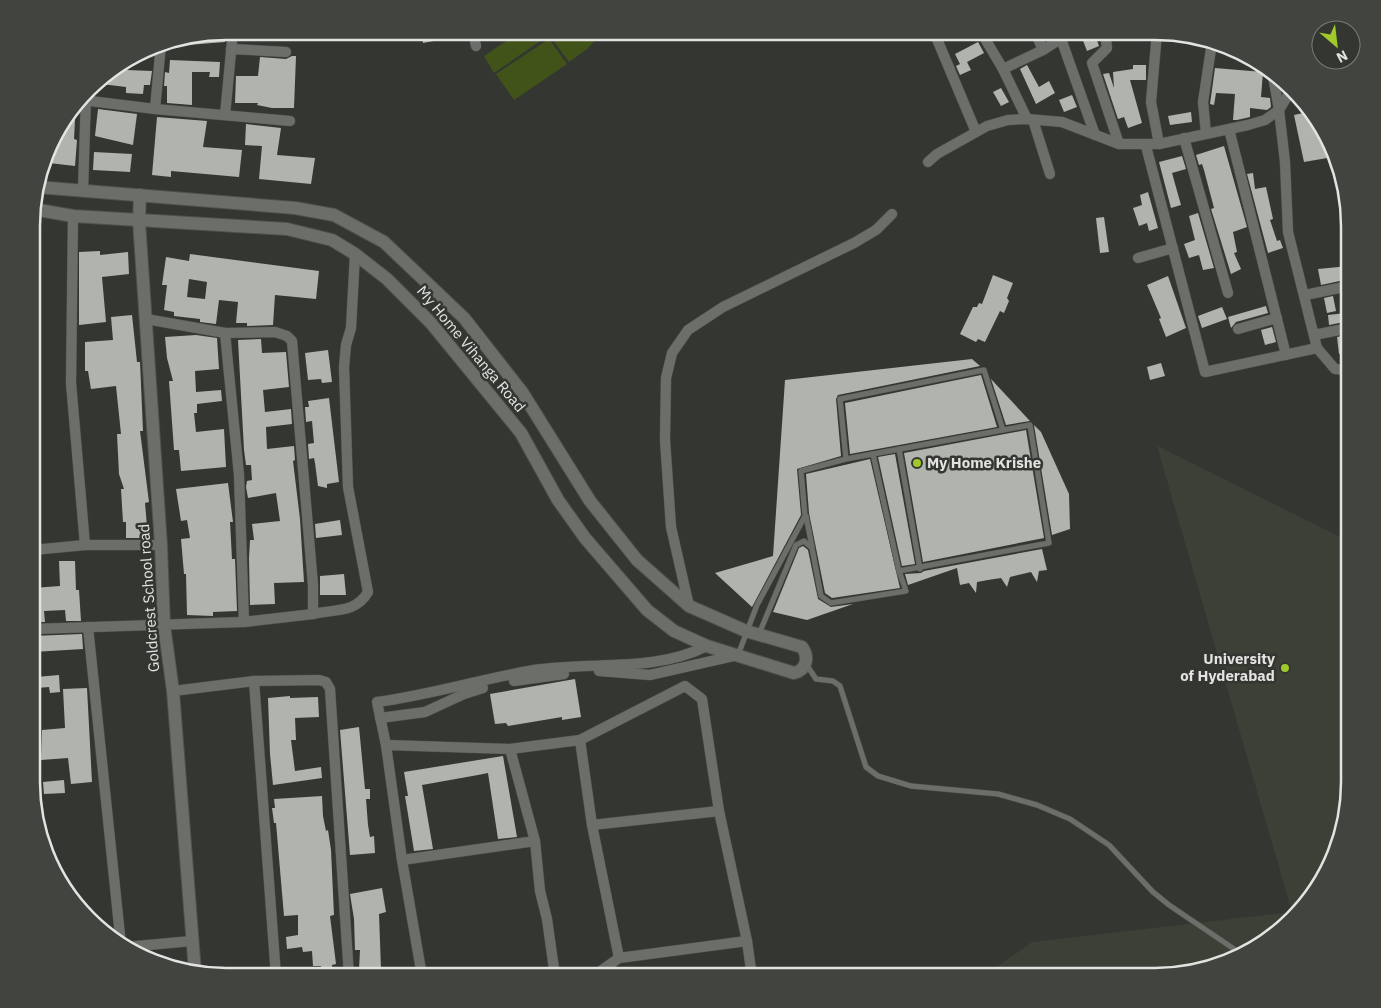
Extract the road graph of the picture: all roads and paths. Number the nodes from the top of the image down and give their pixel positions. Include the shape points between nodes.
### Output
1 (232, 40) edge
2 (475, 40) edge
3 (937, 40) edge
4 (986, 40) edge
5 (1038, 40) edge
6 (1054, 40) edge
7 (1062, 40) edge
8 (1106, 40) edge
9 (1155, 40) edge
10 (476, 46) dead end
11 (231, 49) junction
12 (1211, 49) edge
13 (1043, 50) junction
14 (160, 52) edge
15 (286, 52) dead end
16 (1003, 69) junction
17 (1274, 83) edge
18 (1288, 95) edge
19 (90, 99) edge
20 (85, 104) edge
21 (155, 109) junction
22 (1279, 110) junction
23 (225, 115) junction
24 (1030, 119) junction
25 (290, 121) dead end
26 (1228, 129) junction
27 (976, 132) junction
28 (1206, 134) junction
29 (1095, 135) junction
30 (1184, 138) junction
31 (1119, 144) junction
32 (1159, 144) junction
33 (1146, 146) junction
34 (928, 162) dead end
35 (1050, 174) dead end
36 (44, 188) edge
37 (83, 191) junction
38 (140, 195) junction
39 (40, 210) edge
40 (892, 214) dead end
41 (72, 216) junction
42 (139, 221) junction
43 (1173, 248) junction
44 (356, 254) junction
45 (1138, 258) dead end
46 (1341, 288) edge
47 (1228, 292) dead end
48 (1305, 295) junction
49 (1277, 318) junction
50 (146, 319) junction
51 (1238, 329) dead end
52 (1341, 330) edge
53 (224, 333) junction
54 (1314, 335) junction
55 (1317, 348) junction
56 (1286, 354) junction
57 (1341, 369) edge
58 (1003, 430) junction
59 (899, 449) junction
60 (873, 454) junction
61 (846, 459) junction
62 (806, 516) junction
63 (162, 545) junction
64 (85, 546) junction
65 (812, 548) junction
66 (40, 549) edge
67 (920, 568) junction
68 (899, 571) junction
69 (689, 606) junction
70 (313, 614) junction
71 (244, 622) junction
72 (164, 625) junction
73 (88, 627) junction
74 (40, 629) edge
75 (746, 631) junction
76 (759, 635) junction
77 (708, 646) junction
78 (738, 655) junction
79 (806, 664) junction
80 (254, 681) junction
81 (173, 691) junction
82 (380, 718) junction
83 (580, 740) junction
84 (386, 745) junction
85 (510, 749) junction
86 (719, 811) junction
87 (592, 825) junction
88 (535, 841) junction
89 (402, 860) junction
90 (121, 936) edge
91 (192, 941) junction
92 (747, 941) junction
93 (138, 946) edge
94 (1236, 950) edge
95 (620, 958) junction
96 (194, 965) edge
97 (275, 968) edge
98 (348, 968) edge
99 (421, 968) edge
100 (554, 968) edge
101 (604, 968) edge
102 (751, 968) edge

1 - 11 street
2 - 10 street
3 - 27 street
4 - 16 street
5 - 13 street
6 - 13 street
7 - 29 street
8 - 31 street via 1107,48 1092,63
9 - 32 street via 1150,102
11 - 15 street
11 - 23 street
12 - 28 street via 1203,102
13 - 16 street
14 - 21 street
16 - 24 street
17 - 22 street
18 - 22 street
19 - 21 street
20 - 37 street
21 - 23 street
22 - 26 street via 1265,120
22 - 48 street via 1288,232
23 - 25 street
24 - 27 street via 1008,120
24 - 29 street via 1062,122
24 - 35 street
26 - 28 street
26 - 49 street
27 - 34 street
28 - 30 street
29 - 31 street
30 - 32 street
30 - 47 street
31 - 33 street
32 - 33 street
33 - 43 street
36 - 37 street
37 - 38 street
38 - 42 street, Goldcrest School road
38 - 69 street via 196,202 272,205 334,215 384,242 464,318 522,392 590,501 637,560
39 - 41 street, My Home Vihanga Road
40 - 69 street via 876,230 854,243 723,307 688,330 672,353 666,378 665,440 671,527
41 - 42 street, My Home Vihanga Road
41 - 64 street via 70,383
42 - 44 street, My Home Vihanga Road via 287,229 332,240
42 - 50 street, Goldcrest School road
43 - 45 street
43 - 56 street via 1205,372
44 - 70 street via 351,328 344,367 348,469 355,530 368,592 353,608
44 - 77 street, My Home Vihanga Road via 388,279 431,323 521,434 558,500 585,538 647,610 674,631
46 - 48 street
48 - 54 street
49 - 51 street
49 - 56 street
50 - 53 street
50 - 63 street, Goldcrest School road
52 - 54 street
53 - 70 street via 275,332 292,341
53 - 71 street via 238,475
54 - 55 street
55 - 56 street
55 - 57 street via 1335,369
58 - 59 lane
58 - 61 lane via 984,370 840,399
58 - 67 lane via 1030,424 1049,543
59 - 60 lane
59 - 67 lane
60 - 61 lane
60 - 68 lane
61 - 62 lane via 801,471
62 - 65 lane
62 - 75 lane via 756,605
63 - 64 street
63 - 72 street, Goldcrest School road
64 - 66 street
65 - 68 lane via 821,596 831,603 906,591
65 - 76 lane via 804,542 796,546
67 - 68 lane
69 - 75 street
70 - 71 street
71 - 72 street
72 - 73 street
72 - 81 street, Goldcrest School road
73 - 74 street
73 - 90 street
75 - 76 street
75 - 78 lane
76 - 79 street via 802,647
77 - 78 street, My Home Vihanga Road
77 - 82 street via 657,662 535,670 416,697 377,702
78 - 79 street, My Home Vihanga Road via 794,673
78 - 82 street via 650,675 594,670 506,682 464,694 425,712
79 - 94 lane via 816,679 833,681 844,692 866,767 878,776 911,786 998,794 1070,819 1109,844 1153,892
80 - 81 street
80 - 97 street
80 - 98 street via 319,680 326,682 330,689
81 - 91 street, Goldcrest School road
82 - 84 street
83 - 85 street
83 - 86 street via 685,686 702,699
83 - 87 street
84 - 85 street
84 - 89 street
85 - 88 street
86 - 87 street
86 - 92 street
87 - 95 street
88 - 89 street
88 - 100 street
89 - 99 street
91 - 93 street
91 - 96 street, Goldcrest School road
92 - 95 street
92 - 102 street
95 - 101 street

